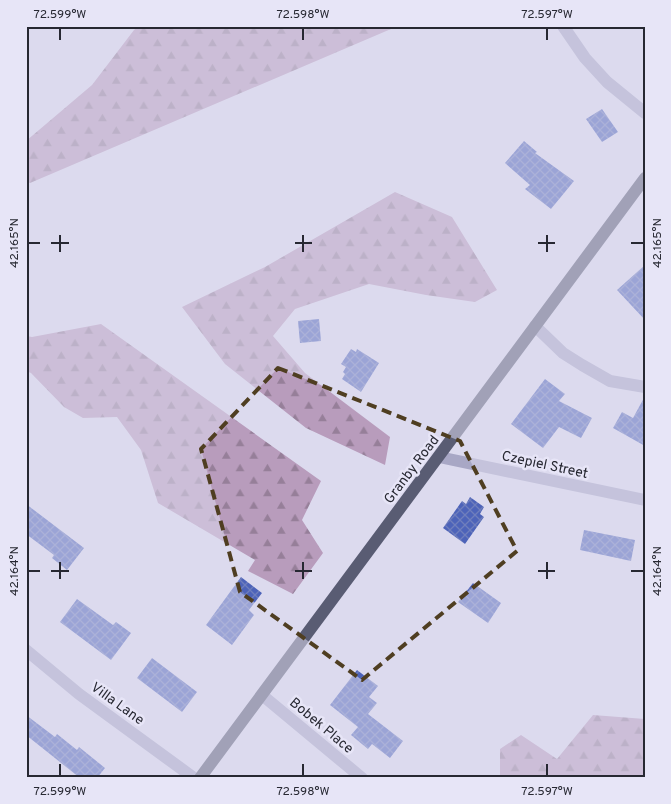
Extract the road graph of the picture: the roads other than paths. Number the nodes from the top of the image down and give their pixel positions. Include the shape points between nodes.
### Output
1 (563, 26) edge
2 (645, 112) edge
3 (645, 178) edge
4 (535, 326) junction
5 (645, 387) edge
6 (439, 457) junction
7 (645, 500) edge
8 (26, 650) edge
9 (262, 695) junction
10 (194, 778) edge
11 (200, 778) edge
12 (362, 778) edge

1 - 2 street via 607,82
3 - 4 main road, Granby Road
4 - 5 street via 563,353 610,381
4 - 6 main road, Granby Road
6 - 7 street, Czepiel Street
6 - 9 main road, Granby Road
8 - 10 street, Villa Lane via 79,694
9 - 11 main road, Granby Road
9 - 12 street, Bobek Place

